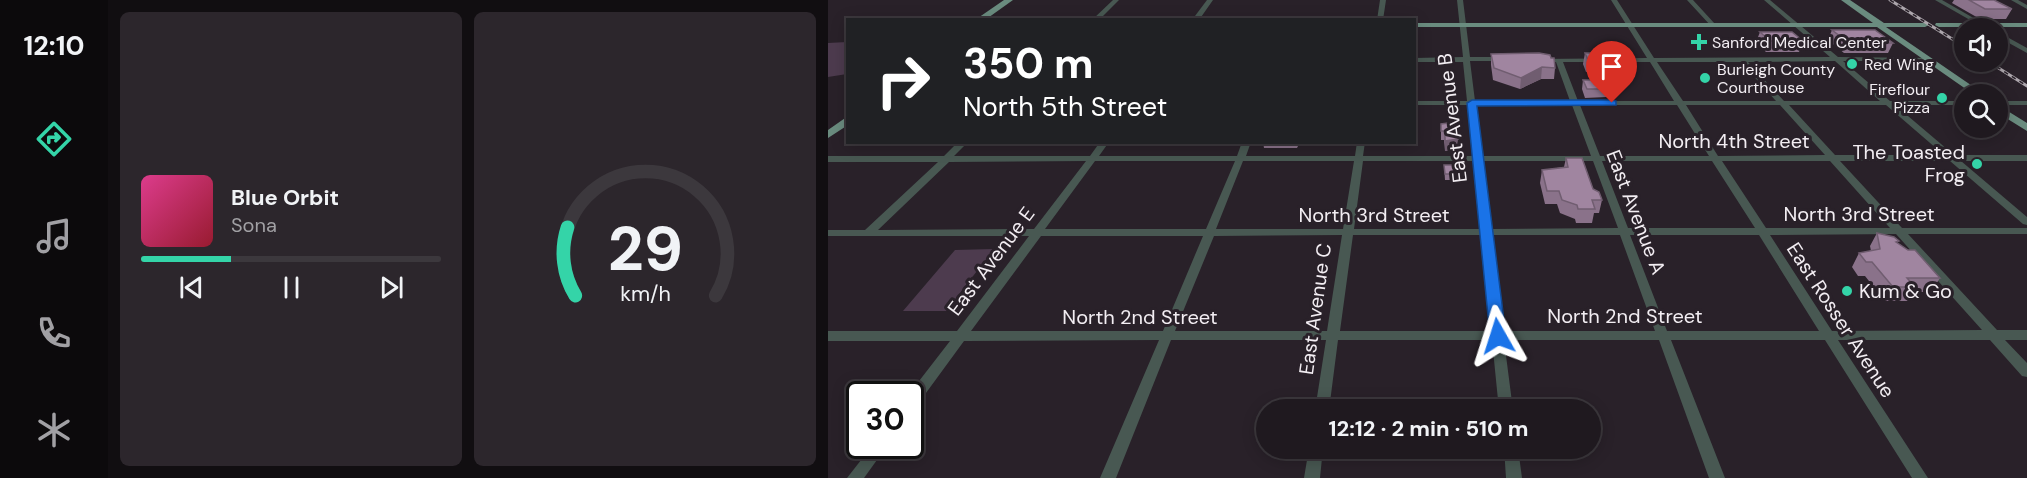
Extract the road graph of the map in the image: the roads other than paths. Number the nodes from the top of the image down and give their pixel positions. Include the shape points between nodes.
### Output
1 (1010, 0) edge
2 (1019, 0) edge
3 (1116, 0) edge
4 (1210, 0) edge
5 (1383, 0) edge
6 (1460, 0) edge
7 (1614, 0) edge
8 (1690, 0) edge
9 (1767, 0) edge
10 (1845, 0) edge
11 (1938, 0) edge
12 (2014, 0) edge
13 (2027, 7) edge
14 (993, 15) edge
15 (1097, 18) edge
16 (1197, 18) edge
17 (1380, 18) edge
18 (1969, 18) edge
19 (1416, 25) edge
20 (1462, 25) junction
21 (1630, 25) junction
22 (1713, 25) junction
23 (1797, 25) junction
24 (1881, 25) junction
25 (1925, 25) dead end
26 (1939, 25) dead end
27 (2027, 25) edge
28 (1954, 26) edge
29 (2008, 26) edge
30 (2008, 40) edge
31 (2027, 51) edge
32 (1467, 59) junction
33 (1837, 59) junction
34 (1929, 59) junction
35 (1416, 60) edge
36 (1508, 60) edge
37 (1529, 60) edge
38 (1559, 60) junction
39 (1652, 60) junction
40 (1743, 60) junction
41 (1965, 84) edge
42 (1416, 103) edge
43 (1472, 103) junction
44 (1575, 103) junction
45 (1680, 103) junction
46 (1783, 103) junction
47 (1888, 103) junction
48 (1954, 103) edge
49 (2027, 103) edge
50 (2008, 104) edge
51 (2008, 113) edge
52 (846, 121) edge
53 (846, 128) edge
54 (2027, 128) edge
55 (828, 135) edge
56 (828, 142) edge
57 (962, 144) edge
58 (1104, 144) edge
59 (1246, 144) edge
60 (1361, 144) edge
61 (1952, 157) junction
62 (1478, 158) junction
63 (1596, 158) junction
64 (2027, 158) edge
65 (828, 159) edge
66 (946, 159) junction
67 (1093, 159) junction
68 (1240, 159) junction
69 (1359, 159) junction
70 (1716, 159) junction
71 (1833, 159) junction
72 (2027, 222) edge
73 (2027, 231) edge
74 (1624, 232) junction
75 (1763, 232) junction
76 (1901, 232) junction
77 (828, 233) edge
78 (868, 233) junction
79 (1038, 233) junction
80 (1209, 233) junction
81 (1348, 233) junction
82 (1486, 233) junction
83 (962, 335) junction
84 (1664, 335) junction
85 (1829, 335) junction
86 (1994, 335) junction
87 (2027, 335) edge
88 (828, 336) edge
89 (1165, 336) junction
90 (1332, 336) junction
91 (1498, 336) junction
92 (2027, 372) edge
93 (924, 385) edge
94 (1323, 399) edge
95 (1505, 399) edge
96 (870, 459) edge
97 (1315, 459) edge
98 (1511, 459) edge
99 (855, 478) edge
100 (1108, 478) edge
101 (1312, 478) edge
102 (1514, 478) edge
103 (1717, 478) edge
104 (1920, 478) edge

1 - 14 main road
2 - 14 main road
3 - 15 street
4 - 16 street
5 - 17 street
6 - 20 street, East Avenue B
7 - 21 street, East Rosser Avenue
8 - 22 street
9 - 23 street
10 - 24 main road
11 - 18 street
12 - 13 street
19 - 20 main road
20 - 21 main road
20 - 32 street, East Avenue B
21 - 22 main road
21 - 39 street, East Rosser Avenue
22 - 23 main road
23 - 24 main road
23 - 33 street
24 - 25 main road
24 - 34 main road
26 - 28 main road
27 - 29 main road
30 - 31 street
32 - 35 street
32 - 36 street
32 - 43 street, East Avenue B
33 - 34 street
33 - 40 street
33 - 47 street
34 - 41 main road
37 - 38 street
38 - 39 street
38 - 44 street, East Avenue A
39 - 40 street
39 - 45 street, East Rosser Avenue
40 - 46 street
42 - 43 street
43 - 44 street
43 - 62 street, East Avenue B
44 - 45 street
44 - 63 street, East Avenue A
45 - 46 street
45 - 70 street, East Rosser Avenue
46 - 47 street
46 - 71 street
47 - 48 street
47 - 61 street
49 - 50 street
51 - 54 main road
52 - 55 main road
53 - 56 main road
57 - 66 street
58 - 67 street, East Avenue E
59 - 68 street
60 - 69 street, East Avenue C
61 - 64 street, North 4th Street
61 - 71 street, North 4th Street
61 - 72 street
62 - 63 street, North 4th Street
62 - 69 street, North 4th Street
62 - 82 street, East Avenue B
63 - 70 street, North 4th Street
63 - 74 street, East Avenue A
65 - 66 street, North 4th Street
66 - 67 street, North 4th Street
66 - 78 street
67 - 68 street, North 4th Street
67 - 79 street, East Avenue E
68 - 69 street, North 4th Street
68 - 80 street
69 - 81 street, East Avenue C
70 - 71 street, North 4th Street
70 - 75 street, East Rosser Avenue
71 - 76 street
73 - 76 street, North 3rd Street
74 - 75 street, North 3rd Street
74 - 82 street, North 3rd Street
74 - 84 street, East Avenue A
75 - 76 street, North 3rd Street
75 - 85 street, East Rosser Avenue
76 - 86 street
77 - 78 street, North 3rd Street
78 - 79 street, North 3rd Street
79 - 80 street, North 3rd Street
79 - 83 street, East Avenue E
80 - 81 street, North 3rd Street
80 - 89 street
81 - 82 street, North 3rd Street
81 - 90 street, East Avenue C
82 - 91 street, East Avenue B
83 - 88 street, North 2nd Street
83 - 89 street, North 2nd Street
83 - 93 street, East Avenue E
84 - 85 street, North 2nd Street
84 - 91 street, North 2nd Street
84 - 103 street, East Avenue A
85 - 86 street, North 2nd Street
85 - 104 street, East Rosser Avenue
86 - 87 street, North 2nd Street
86 - 92 street
89 - 90 street, North 2nd Street
89 - 100 street
90 - 91 street, North 2nd Street
90 - 94 street, East Avenue C
91 - 95 street, East Avenue B
96 - 99 street
97 - 101 street
98 - 102 street

